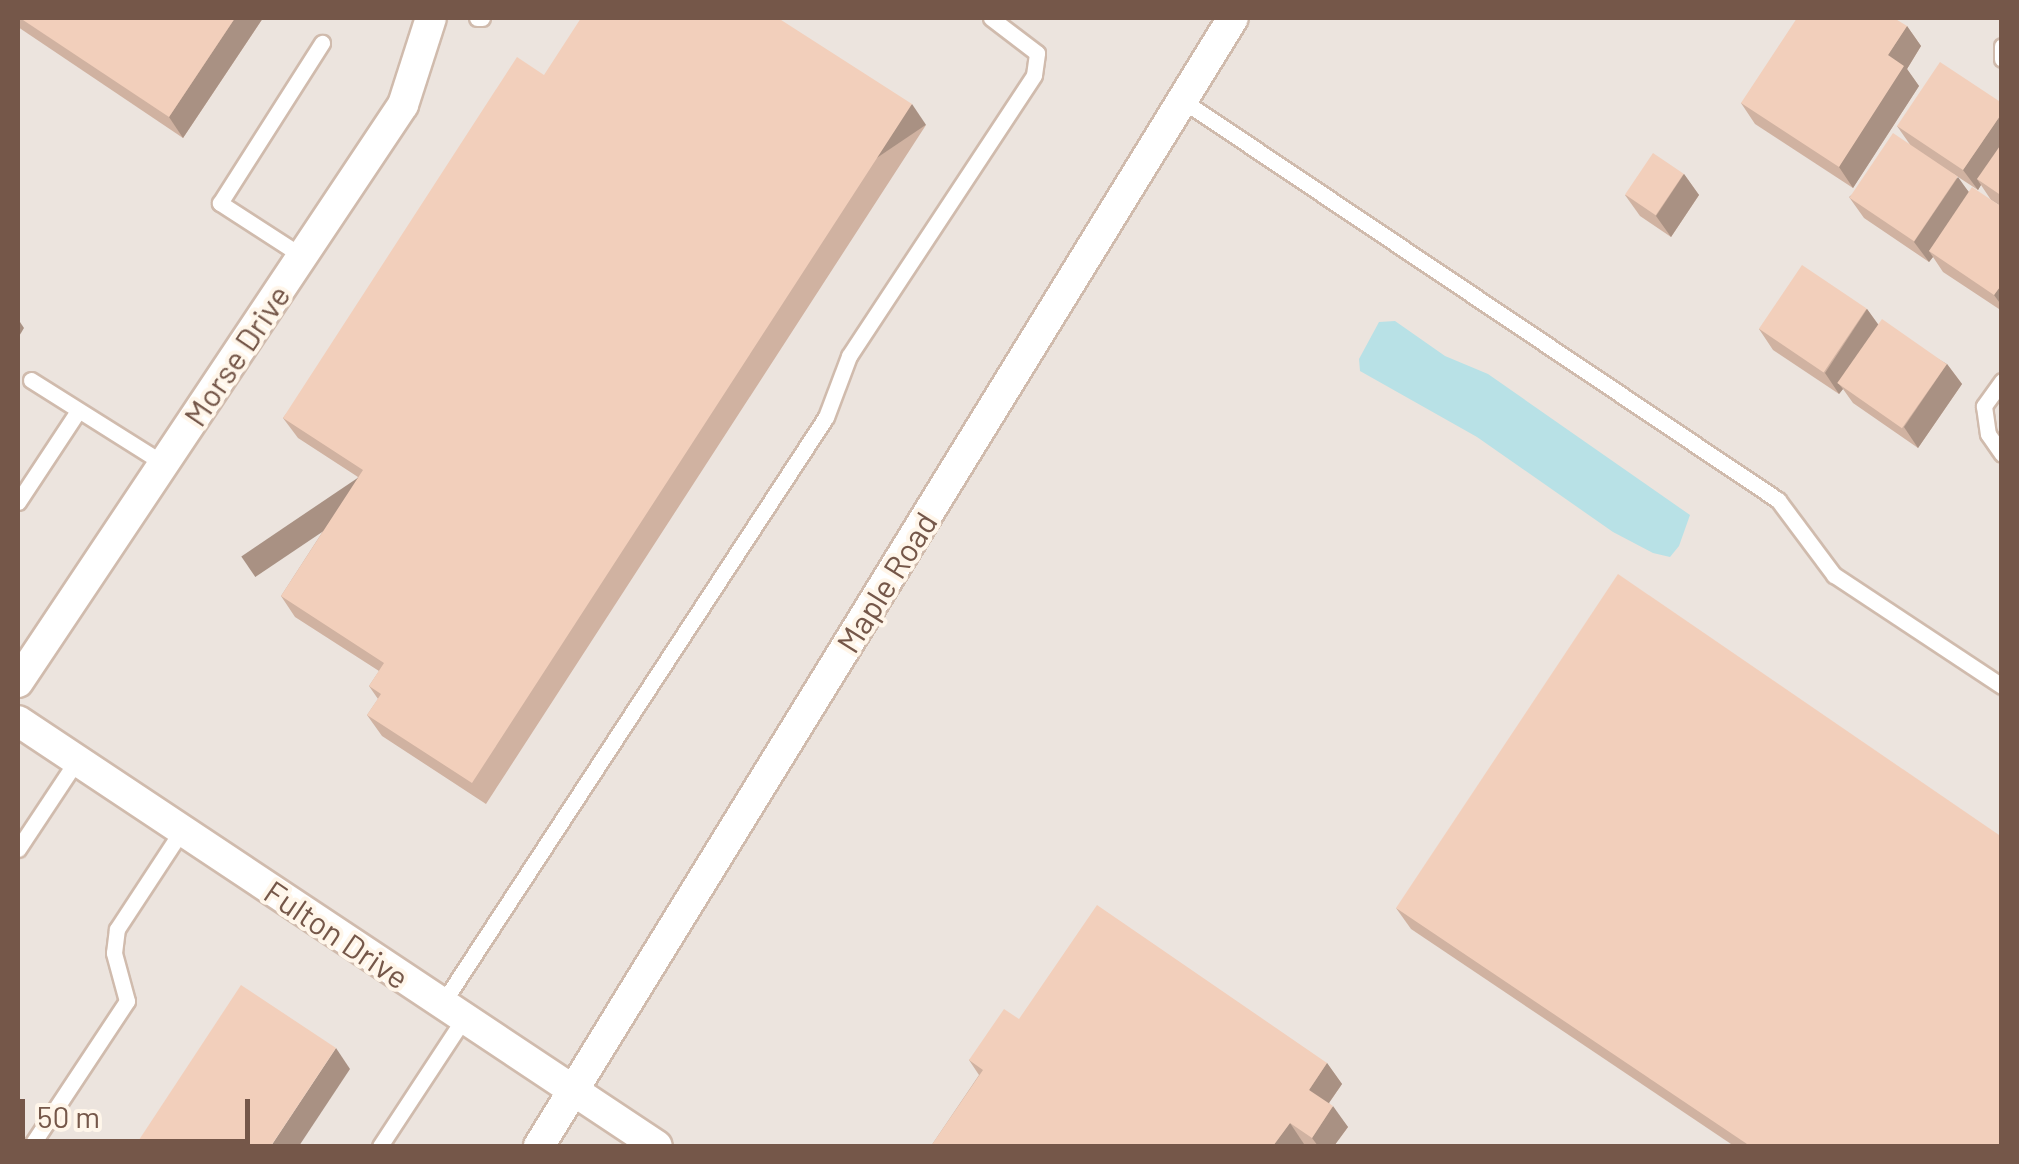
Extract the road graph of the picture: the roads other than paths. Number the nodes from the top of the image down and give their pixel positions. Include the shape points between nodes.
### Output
1 (431, 18) edge
2 (990, 18) edge
3 (1234, 18) edge
4 (322, 43) dead end
5 (2002, 46) edge
6 (2002, 59) edge
7 (1182, 100) junction
8 (302, 256) junction
9 (31, 380) dead end
10 (2002, 381) edge
11 (78, 411) junction
12 (2002, 454) edge
13 (163, 463) junction
14 (18, 502) edge
15 (18, 682) edge
16 (2002, 686) edge
17 (18, 720) edge
18 (77, 760) junction
19 (182, 830) junction
20 (18, 849) edge
21 (453, 1011) junction
22 (573, 1090) junction
23 (32, 1146) edge
24 (380, 1146) edge
25 (538, 1146) edge
26 (657, 1146) edge

1 - 8 street, Morse Drive via 403,104
2 - 21 lane via 1038,53 1034,75 849,356 826,417
3 - 7 street, Maple Road
4 - 8 lane via 220,203
5 - 6 lane
7 - 16 lane via 1778,500 1834,575
7 - 22 street, Maple Road
8 - 13 street, Morse Drive
9 - 11 lane
10 - 12 lane via 1984,406 1988,434
11 - 13 lane
11 - 14 lane
13 - 15 street, Morse Drive
17 - 18 street, Fulton Drive
18 - 19 street, Fulton Drive
18 - 20 lane
19 - 21 street, Fulton Drive
19 - 23 lane via 117,929 114,953 127,1001
21 - 22 street, Fulton Drive
21 - 24 lane
22 - 25 street, Maple Road
22 - 26 street, Fulton Drive

